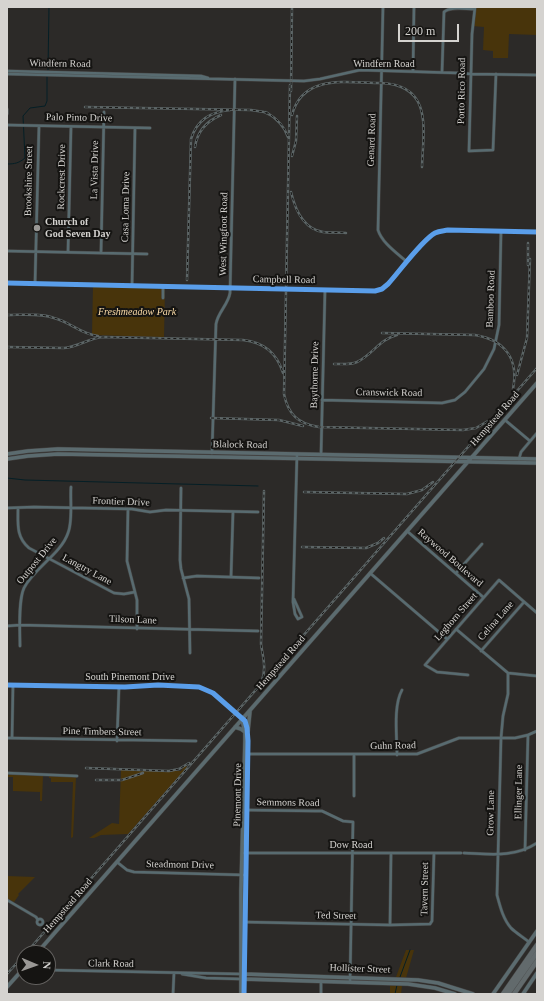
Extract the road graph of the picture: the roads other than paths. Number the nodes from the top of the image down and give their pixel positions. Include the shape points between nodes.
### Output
1 (383, 7) edge
2 (414, 7) edge
3 (474, 8) edge
4 (7, 71) edge
5 (15, 71) junction
6 (44, 71) junction
7 (382, 71) junction
8 (412, 72) junction
9 (442, 72) junction
10 (7, 74) edge
11 (471, 74) junction
12 (496, 74) junction
13 (15, 75) junction
14 (43, 75) junction
15 (537, 75) edge
16 (208, 78) junction
17 (235, 79) junction
18 (7, 110) edge
19 (104, 112) dead end
20 (7, 114) edge
21 (7, 125) edge
22 (38, 126) junction
23 (71, 126) junction
24 (103, 127) junction
25 (136, 128) junction
26 (150, 128) dead end
27 (501, 232) junction
28 (537, 232) edge
29 (7, 251) edge
30 (36, 251) junction
31 (68, 252) junction
32 (101, 253) junction
33 (133, 253) junction
34 (147, 254) dead end
35 (407, 262) junction
36 (7, 283) edge
37 (35, 284) junction
38 (132, 286) junction
39 (163, 287) junction
40 (230, 288) junction
41 (325, 290) junction
42 (163, 298) dead end
43 (537, 383) edge
44 (322, 400) junction
45 (454, 400) joint
46 (504, 420) junction
47 (537, 433) edge
48 (530, 442) junction
49 (480, 448) junction
50 (58, 449) junction
51 (87, 450) junction
52 (119, 450) junction
53 (28, 451) junction
54 (151, 451) junction
55 (182, 452) junction
56 (212, 452) junction
57 (256, 453) junction
58 (58, 454) junction
59 (297, 454) junction
60 (321, 454) junction
61 (7, 455) edge
62 (87, 455) junction
63 (119, 455) junction
64 (359, 455) junction
65 (396, 455) junction
66 (28, 456) junction
67 (150, 456) junction
68 (433, 456) junction
69 (182, 457) junction
70 (212, 457) junction
71 (256, 458) junction
72 (472, 458) junction
73 (484, 458) junction
74 (519, 458) junction
75 (537, 458) edge
76 (7, 459) edge
77 (297, 459) junction
78 (321, 460) junction
79 (396, 460) junction
80 (358, 461) junction
81 (432, 461) junction
82 (457, 462) junction
83 (468, 462) junction
84 (519, 463) junction
85 (537, 463) edge
86 (459, 472) junction
87 (71, 487) dead end
88 (181, 488) dead end
89 (7, 508) edge
90 (18, 508) junction
91 (70, 508) junction
92 (128, 509) junction
93 (181, 510) junction
94 (233, 512) junction
95 (258, 512) dead end
96 (407, 531) junction
97 (482, 544) dead end
98 (49, 558) junction
99 (370, 573) junction
100 (456, 573) junction
101 (231, 577) junction
102 (183, 578) junction
103 (259, 578) dead end
104 (499, 580) joint
105 (136, 592) junction
106 (483, 597) junction
107 (294, 599) junction
108 (524, 602) junction
109 (537, 613) edge
110 (20, 625) junction
111 (7, 626) edge
112 (137, 629) junction
113 (456, 629) junction
114 (190, 630) junction
115 (258, 631) dead end
116 (447, 639) junction
117 (20, 646) dead end
118 (481, 651) junction
119 (190, 653) dead end
120 (508, 674) junction
121 (468, 675) dead end
122 (537, 676) edge
123 (7, 685) edge
124 (13, 685) junction
125 (120, 687) junction
126 (402, 690) dead end
127 (250, 711) junction
128 (242, 719) junction
129 (235, 727) junction
130 (537, 731) edge
131 (246, 732) junction
132 (528, 735) junction
133 (7, 738) edge
134 (12, 738) junction
135 (501, 738) junction
136 (117, 741) junction
137 (196, 741) dead end
138 (246, 754) junction
139 (354, 754) junction
140 (397, 754) junction
141 (7, 773) edge
142 (77, 776) dead end
143 (354, 796) dead end
144 (245, 810) junction
145 (537, 843) edge
146 (526, 850) junction
147 (244, 853) junction
148 (353, 853) junction
149 (434, 853) junction
150 (391, 854) junction
151 (498, 854) junction
152 (117, 862) junction
153 (243, 875) junction
154 (7, 901) edge
155 (38, 920) dead end
156 (244, 922) junction
157 (352, 924) junction
158 (430, 924) joint
159 (390, 925) junction
160 (537, 931) edge
161 (529, 942) junction
162 (44, 945) edge
163 (537, 945) edge
164 (537, 953) edge
165 (537, 961) edge
166 (56, 970) edge
167 (174, 973) junction
168 (537, 973) edge
169 (243, 974) junction
170 (16, 977) edge
171 (321, 977) junction
172 (350, 977) junction
173 (243, 979) junction
174 (321, 981) junction
175 (350, 982) junction
176 (7, 987) edge
177 (455, 987) junction
178 (494, 993) edge
179 (173, 994) edge
180 (241, 994) edge
181 (244, 994) edge
182 (321, 994) edge
183 (453, 994) edge
184 (473, 994) edge
185 (503, 994) edge
186 (508, 994) edge
187 (514, 994) edge
188 (523, 994) edge

1 - 7 street, Genard Road
2 - 8 street
3 - 9 street via 448,9 444,12
3 - 11 street, Porto Rico Road
4 - 5 street, Windfern Road
5 - 6 street, Windfern Road
5 - 13 street
6 - 14 street
6 - 16 street, Windfern Road
7 - 8 street, Windfern Road
7 - 17 street, Windfern Road via 354,71 304,81
7 - 35 street, Genard Road via 378,230 386,242
8 - 9 street, Windfern Road
9 - 11 street, Windfern Road
10 - 13 street, Windfern Road
11 - 12 street, Windfern Road
11 - 12 street, Porto Rico Road via 469,151 493,150
12 - 15 street, Windfern Road
13 - 14 street, Windfern Road
14 - 16 street, Windfern Road
16 - 17 street, Windfern Road
17 - 40 street, West Wingfoot Road
18 - 20 street
19 - 24 street, La Vista Drive
21 - 22 street, Palo Pinto Drive
22 - 23 street, Palo Pinto Drive
22 - 30 street, Brookshire Street
23 - 24 street, Palo Pinto Drive
23 - 31 street, Rockcrest Drive
24 - 25 street, Palo Pinto Drive
24 - 32 street, La Vista Drive
25 - 26 street, Palo Pinto Drive
25 - 33 street, Casa Loma Drive
27 - 28 street, Campbell Road
27 - 35 street, Campbell Road via 440,231 430,237
27 - 45 street, Bamboo Road via 499,326 496,342 484,369 465,392
29 - 30 street
30 - 31 street
30 - 37 street, Brookshire Street
31 - 32 street
32 - 33 street
33 - 34 street
33 - 38 street, Casa Loma Drive
35 - 41 street, Campbell Road via 382,289
36 - 37 street, Campbell Road
37 - 38 street, Campbell Road
38 - 39 street, Campbell Road
39 - 40 street, Campbell Road
39 - 42 street
40 - 41 street, Campbell Road
40 - 56 street, West Wingfoot Road via 228,301 216,324
41 - 44 street, Baythorne Drive
43 - 46 main road, Hempstead Road
44 - 45 street, Cranswick Road
44 - 60 street, Baythorne Drive
46 - 48 street
46 - 49 main road, Hempstead Road
47 - 48 street
48 - 74 street
49 - 72 main road, Hempstead Road
49 - 73 main road
50 - 51 main road, Blalock Road
50 - 53 main road, Blalock Road
50 - 58 main road
51 - 52 main road, Blalock Road
51 - 62 main road
52 - 54 main road, Blalock Road
52 - 63 main road
53 - 61 main road, Blalock Road
53 - 66 main road
54 - 55 main road, Blalock Road
54 - 67 main road
55 - 56 main road, Blalock Road
55 - 69 main road
56 - 57 main road, Blalock Road
56 - 70 street, West Wingfoot Road
57 - 59 main road, Blalock Road
57 - 71 main road
58 - 62 main road, Blalock Road
58 - 66 main road, Blalock Road
59 - 60 main road, Blalock Road
59 - 77 street
60 - 64 main road, Blalock Road
60 - 78 street, Baythorne Drive
62 - 63 main road, Blalock Road
63 - 67 main road, Blalock Road
64 - 65 main road, Blalock Road
64 - 80 main road
65 - 68 main road, Blalock Road
65 - 79 main road
66 - 76 main road, Blalock Road
67 - 69 main road, Blalock Road
68 - 72 main road, Blalock Road
68 - 81 main road
69 - 70 main road, Blalock Road
70 - 71 main road, Blalock Road
71 - 77 main road, Blalock Road
72 - 73 main road, Blalock Road
72 - 83 main road, Hempstead Road
73 - 74 main road, Blalock Road
74 - 75 main road, Blalock Road
74 - 84 street
77 - 78 main road, Blalock Road
77 - 107 street
78 - 80 main road, Blalock Road
79 - 80 main road, Blalock Road
79 - 81 main road, Blalock Road
81 - 82 main road, Blalock Road
82 - 83 main road, Blalock Road
82 - 86 main road via 460,466
83 - 84 main road, Blalock Road
83 - 86 main road, Hempstead Road
84 - 85 main road, Blalock Road
86 - 96 main road, Hempstead Road
87 - 91 street, Outpost Drive
88 - 93 street
89 - 90 street, Frontier Drive
90 - 91 street, Frontier Drive
90 - 98 street, Langtry Lane via 18,531 22,540 29,548
91 - 92 street, Frontier Drive
91 - 98 street, Outpost Drive via 68,534
92 - 93 street, Frontier Drive via 150,512
92 - 105 street via 127,561
93 - 94 street, Frontier Drive
93 - 102 street via 180,560
94 - 95 street, Frontier Drive
94 - 101 street
96 - 99 main road, Hempstead Road
96 - 100 street, Raywood Boulevard
97 - 100 street
98 - 105 street, Langtry Lane via 114,593
98 - 110 street, Outpost Drive via 24,588
99 - 116 street
99 - 127 main road, Hempstead Road
100 - 106 street, Raywood Boulevard
101 - 102 street
101 - 103 street
102 - 114 street via 189,599
104 - 106 street, Leghorn Street
104 - 108 street, Raywood Boulevard
105 - 112 street
106 - 113 street, Leghorn Street
107 - 107 street via 294,608 298,620 302,616
108 - 109 street, Raywood Boulevard
108 - 118 street, Celina Lane
110 - 111 street, Tilson Lane
110 - 112 street, Tilson Lane
110 - 117 street, Outpost Drive
112 - 114 street, Tilson Lane
113 - 116 street, Leghorn Street
113 - 118 street
114 - 115 street, Tilson Lane
114 - 119 street
116 - 121 street, Leghorn Street via 425,664 436,672
118 - 120 street
120 - 122 street
120 - 135 street, Grow Lane via 508,694
123 - 124 street, South Pinemont Drive
124 - 125 street, South Pinemont Drive
124 - 134 street
125 - 128 street, South Pinemont Drive via 199,687 213,692
125 - 136 street
126 - 140 street via 397,704
127 - 128 main road, Hempstead Road
127 - 131 main road via 249,729
128 - 129 main road, Hempstead Road
128 - 131 main road, Pinemont Drive
129 - 131 main road
129 - 152 main road, Hempstead Road
130 - 132 street, Guhn Road
131 - 138 main road, Pinemont Drive
132 - 135 street, Guhn Road
132 - 146 street, Ellinger Lane
133 - 134 street, Pine Timbers Street
134 - 136 street, Pine Timbers Street
135 - 140 street, Guhn Road via 459,738 417,754
135 - 151 street, Grow Lane
136 - 137 street, Pine Timbers Street
138 - 139 street, Guhn Road
138 - 144 main road, Pinemont Drive
139 - 140 street, Guhn Road
139 - 143 street
141 - 142 street
144 - 147 main road, Pinemont Drive
144 - 148 street, Semmons Road via 322,811 343,821 354,822
145 - 146 street, Dow Road
146 - 151 street, Dow Road
147 - 148 street, Dow Road
147 - 153 main road, Pinemont Drive
148 - 150 street, Dow Road
148 - 157 street
149 - 150 street, Dow Road
149 - 151 street, Dow Road
149 - 158 street, Tavern Street
150 - 159 street
151 - 161 street, Grow Lane via 497,895 501,909 511,928
152 - 153 street, Steadmont Drive via 134,872
152 - 162 main road, Hempstead Road
153 - 156 main road, Pinemont Drive
154 - 155 street
156 - 157 street, Ted Street
156 - 169 main road, Pinemont Drive
157 - 159 street, Ted Street
157 - 172 street
158 - 159 street, Ted Street
160 - 161 main road
161 - 178 main road
163 - 185 highway
164 - 186 highway
165 - 187 highway
166 - 167 street, Clark Road
167 - 169 street, Clark Road
167 - 173 street, Clark Road via 206,978
167 - 179 street
168 - 188 main road
169 - 171 main road, Hollister Street
169 - 173 main road, Pinemont Drive
170 - 176 main road
171 - 172 main road, Hollister Street
171 - 174 street
172 - 175 street
172 - 177 main road, Hollister Street via 418,980
173 - 174 main road, Hollister Street
173 - 180 main road, Pinemont Drive
173 - 181 main road, Pinemont Drive
174 - 175 main road, Hollister Street
174 - 182 street
175 - 183 main road, Hollister Street via 417,985
177 - 183 main road
177 - 184 main road, Hollister Street

